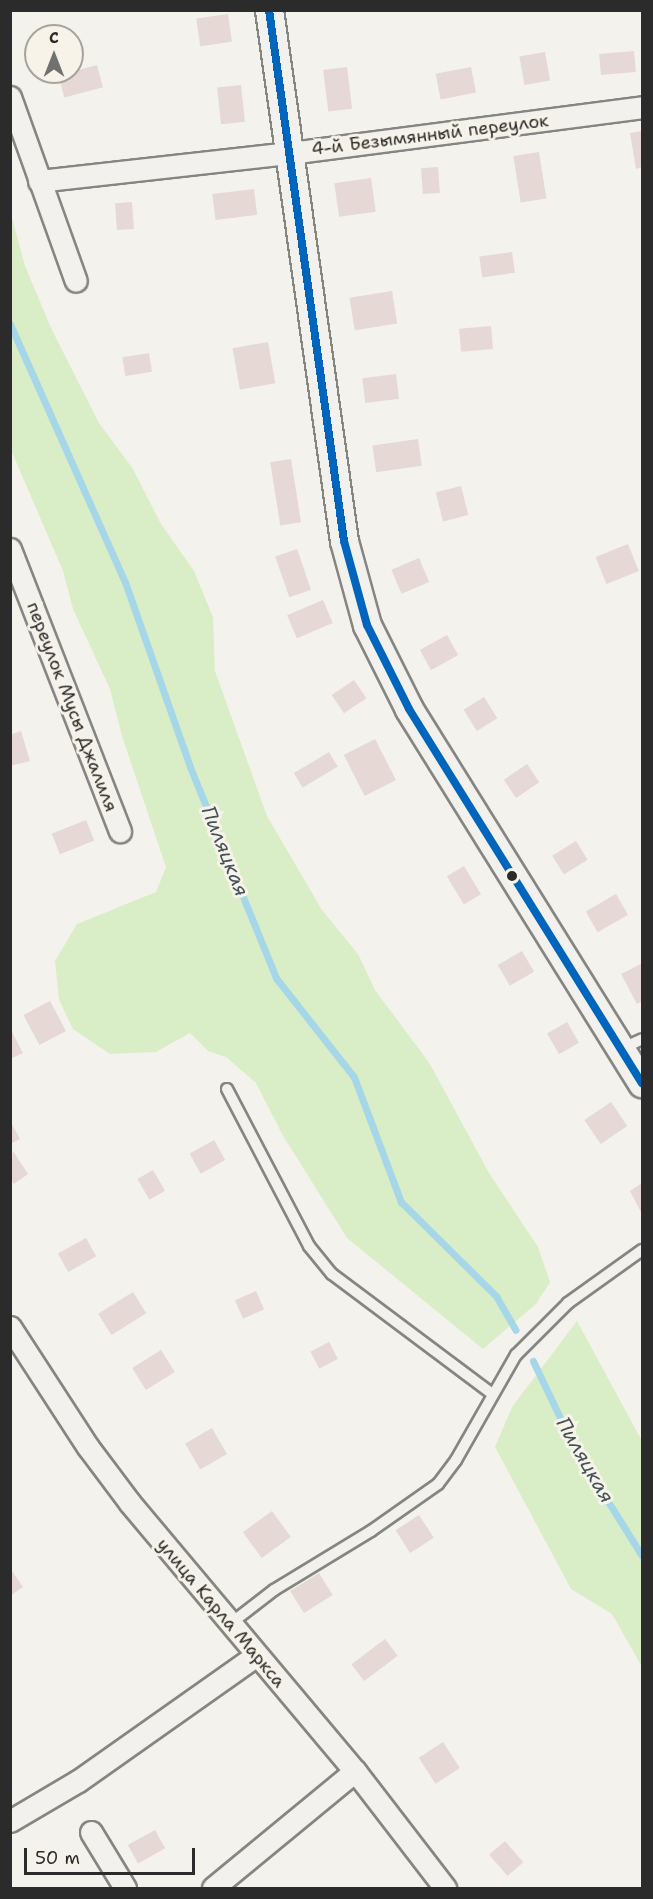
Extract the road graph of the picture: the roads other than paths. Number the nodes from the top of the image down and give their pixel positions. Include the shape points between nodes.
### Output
1 (269, 10) edge
2 (10, 97) edge
3 (642, 107) edge
4 (290, 153) junction
5 (21, 158) edge
6 (39, 181) junction
7 (76, 282) dead end
8 (10, 549) edge
9 (120, 831) dead end
10 (632, 1044) edge
11 (642, 1084) edge
12 (227, 1089) dead end
13 (642, 1251) edge
14 (10, 1328) edge
15 (491, 1393) junction
16 (230, 1624) junction
17 (255, 1656) junction
18 (355, 1772) junction
19 (10, 1821) edge
20 (91, 1832) dead end
21 (125, 1888) edge
22 (213, 1888) edge
23 (445, 1888) edge

1 - 4 street
2 - 5 street
3 - 4 street, 4-й Безымянный переулок
4 - 6 street, 4-й Безымянный переулок
4 - 10 street via 344,541 367,625 408,709
5 - 6 street
6 - 7 street
8 - 9 street, переулок Мусы Джалиля
10 - 11 street
12 - 15 lane via 309,1246 332,1274
13 - 15 lane via 551,1319 516,1354
14 - 16 street, улица Карла Маркса via 88,1447
15 - 16 lane via 456,1460 438,1484 371,1531 274,1590
16 - 17 street, улица Карла Маркса
17 - 18 street, улица Карла Маркса
17 - 19 street via 78,1781
18 - 22 street
18 - 23 street, улица Карла Маркса
20 - 21 street

